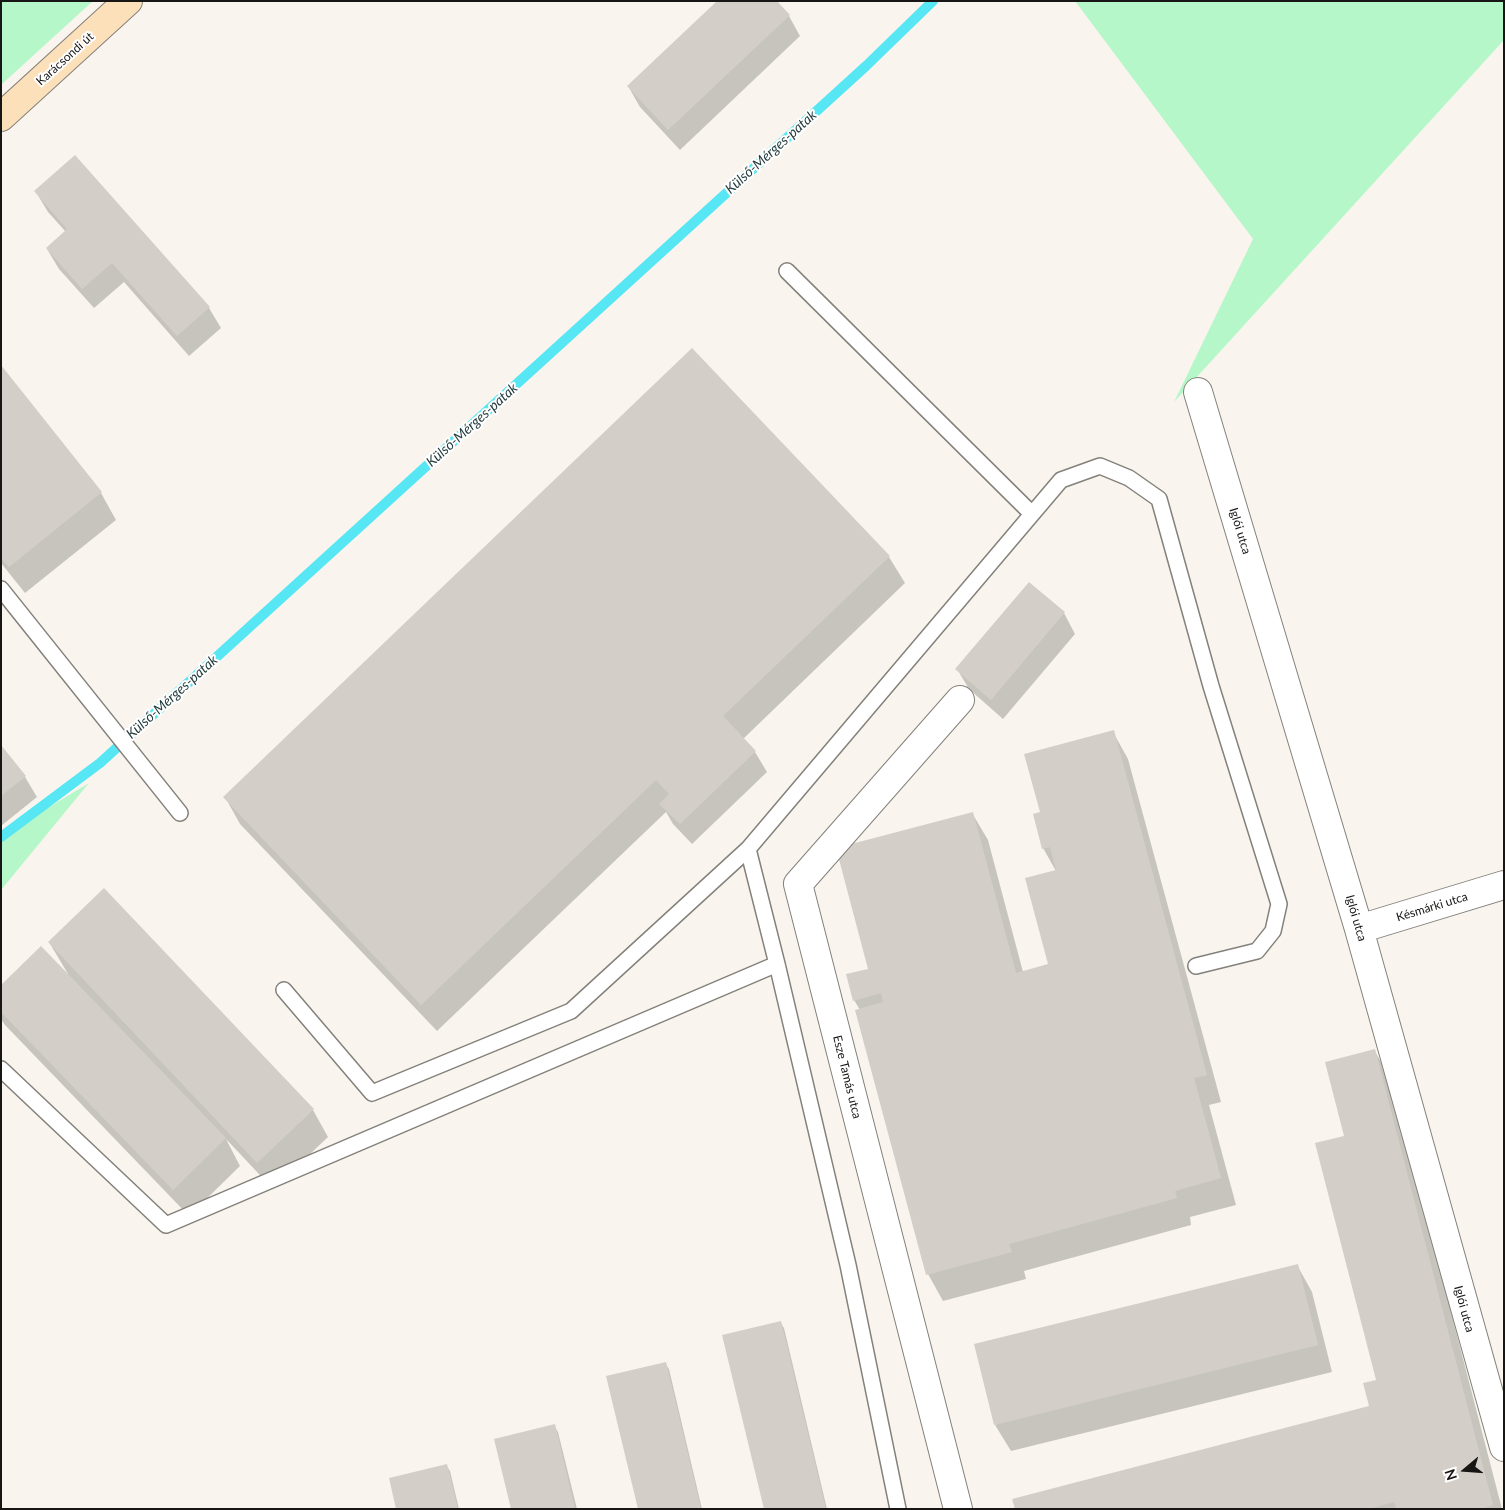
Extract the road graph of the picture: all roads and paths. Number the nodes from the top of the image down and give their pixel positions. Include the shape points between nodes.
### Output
1 (128, 1) edge
2 (1, 117) edge
3 (787, 271) dead end
4 (1198, 392) dead end
5 (1032, 514) junction
6 (1, 589) edge
7 (960, 700) dead end
8 (180, 813) dead end
9 (748, 849) junction
10 (1504, 885) edge
11 (1359, 928) junction
12 (777, 964) junction
13 (1196, 966) dead end
14 (284, 990) dead end
15 (1, 1069) edge
16 (1504, 1447) edge
17 (898, 1509) edge
18 (958, 1509) edge

1 - 2 main road, Karácsondi út
3 - 5 lane
4 - 11 street, Iglói utca
5 - 9 lane
5 - 13 lane via 1061,480 1100,466 1129,478 1159,499 1211,686 1279,904 1273,931 1257,951
6 - 8 lane
7 - 18 street, Esze Tamás utca via 798,884
9 - 12 lane
9 - 14 lane via 571,1011 372,1093
10 - 11 street, Késmárki utca
11 - 16 street, Iglói utca
12 - 15 lane via 166,1225
12 - 17 lane via 848,1265

